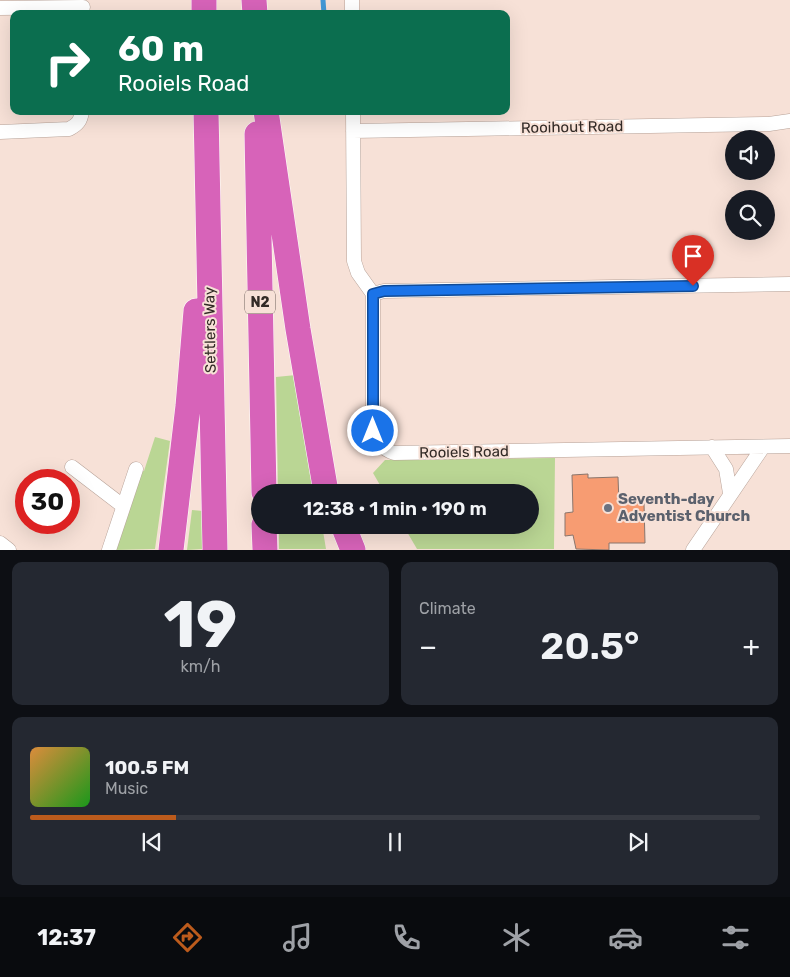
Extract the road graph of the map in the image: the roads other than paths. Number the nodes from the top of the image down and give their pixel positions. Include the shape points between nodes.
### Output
1 (83, 7) edge
2 (0, 8) edge
3 (82, 115) edge
4 (206, 115) edge
5 (256, 115) edge
6 (267, 115) edge
7 (353, 115) edge
8 (790, 121) edge
9 (353, 131) junction
10 (0, 132) edge
11 (207, 177) junction
12 (790, 284) edge
13 (373, 294) junction
14 (763, 446) junction
15 (790, 446) edge
16 (712, 448) junction
17 (322, 466) junction
18 (72, 467) dead end
19 (136, 469) dead end
20 (264, 484) edge
21 (325, 484) edge
22 (328, 484) edge
23 (730, 493) junction
24 (123, 506) junction
25 (264, 534) edge
26 (334, 534) edge
27 (347, 534) edge
28 (0, 543) edge
29 (9, 550) edge
30 (109, 550) edge
31 (171, 550) edge
32 (215, 550) edge
33 (265, 550) edge
34 (337, 550) edge
35 (353, 550) edge
36 (693, 550) edge

1 - 2 street
3 - 10 street via 69,129
4 - 11 highway, Settlers Way
5 - 20 highway, N2
6 - 17 highway
7 - 9 street
8 - 9 street, Rooihout Road
9 - 13 street via 354,261 358,273
11 - 31 highway via 188,406
11 - 32 highway, Settlers Way
12 - 13 street via 384,291
13 - 16 street, Rooiels Road via 373,431 379,443 389,451
14 - 15 street, Rooiels Road
14 - 16 street, Rooiels Road
14 - 23 street
16 - 23 street via 726,469
17 - 21 highway
17 - 22 highway
18 - 24 street
19 - 24 street
23 - 36 street
24 - 30 street
25 - 33 highway
26 - 34 highway
27 - 35 highway
28 - 29 street

